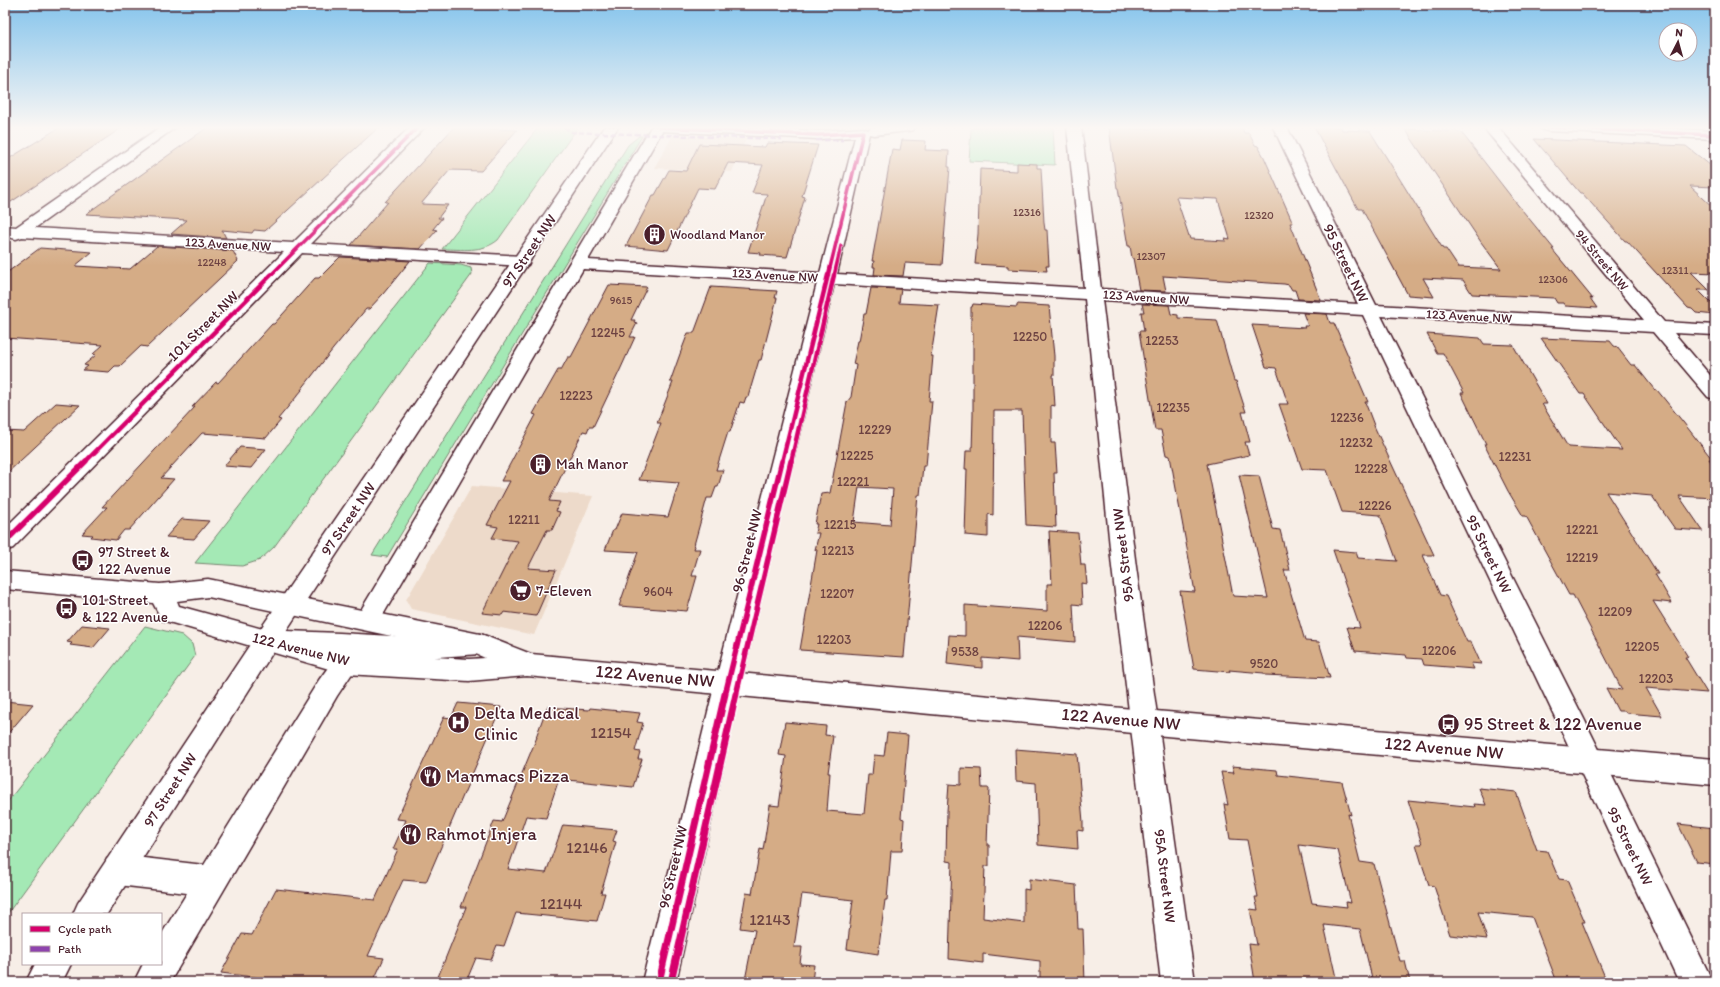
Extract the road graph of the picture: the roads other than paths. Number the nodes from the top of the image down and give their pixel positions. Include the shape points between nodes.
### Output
1 (99, 173) edge
2 (372, 173) edge
3 (580, 173) edge
4 (631, 173) edge
5 (855, 173) edge
6 (1080, 173) edge
7 (1303, 173) edge
8 (1529, 173) edge
9 (12, 231) edge
10 (5, 242) edge
11 (297, 248) junction
12 (522, 261) junction
13 (577, 264) junction
14 (826, 278) junction
15 (1094, 293) junction
16 (1370, 310) junction
17 (1659, 327) junction
18 (1715, 330) edge
19 (1715, 393) edge
20 (5, 542) edge
21 (5, 580) edge
22 (160, 594) junction
23 (290, 605) junction
24 (366, 620) junction
25 (266, 641) junction
26 (480, 644) junction
27 (346, 662) junction
28 (527, 665) junction
29 (728, 683) junction
30 (1144, 722) junction
31 (1590, 761) junction
32 (1715, 772) edge
33 (118, 870) junction
34 (212, 881) junction
35 (90, 913) edge
36 (162, 964) edge
37 (54, 965) edge
38 (161, 965) edge
39 (43, 982) edge
40 (151, 982) edge
41 (659, 982) edge
42 (1178, 982) edge
43 (1696, 982) edge

1 - 9 street
2 - 11 street, 101 Street NW
3 - 12 street, 97 Street NW
4 - 13 street
5 - 14 street, 96 Street NW
6 - 15 street, 95A Street NW
7 - 16 street, 95 Street NW
8 - 17 street, 94 Street NW
9 - 10 street
9 - 11 street, 123 Avenue NW
11 - 12 street, 123 Avenue NW
11 - 20 street, 101 Street NW
12 - 23 street, 97 Street NW
13 - 14 street, 123 Avenue NW
13 - 24 street
14 - 15 street, 123 Avenue NW
14 - 29 street, 96 Street NW
15 - 16 street, 123 Avenue NW
15 - 30 street, 95A Street NW
16 - 17 street, 123 Avenue NW
16 - 31 street, 95 Street NW
17 - 18 street, 123 Avenue NW
17 - 19 street, 94 Street NW
21 - 22 street, 122 Avenue NW
22 - 23 street, 122 Avenue NW via 208,588
22 - 25 street, 122 Avenue NW via 171,613
23 - 24 street, 122 Avenue NW
23 - 25 street, 97 Street NW
24 - 26 street, 122 Avenue NW
25 - 26 street via 409,648
25 - 27 street, 122 Avenue NW
25 - 33 street, 97 Street NW
26 - 28 street, 122 Avenue NW
27 - 28 street, 122 Avenue NW via 469,670
27 - 34 street
28 - 29 street, 122 Avenue NW
29 - 30 street, 122 Avenue NW
29 - 41 street, 96 Street NW
30 - 31 street, 122 Avenue NW
30 - 42 street, 95A Street NW
31 - 32 street, 122 Avenue NW
31 - 43 street, 95 Street NW
33 - 34 street
33 - 35 street, 97 Street NW
34 - 36 street
37 - 39 street
38 - 40 street

